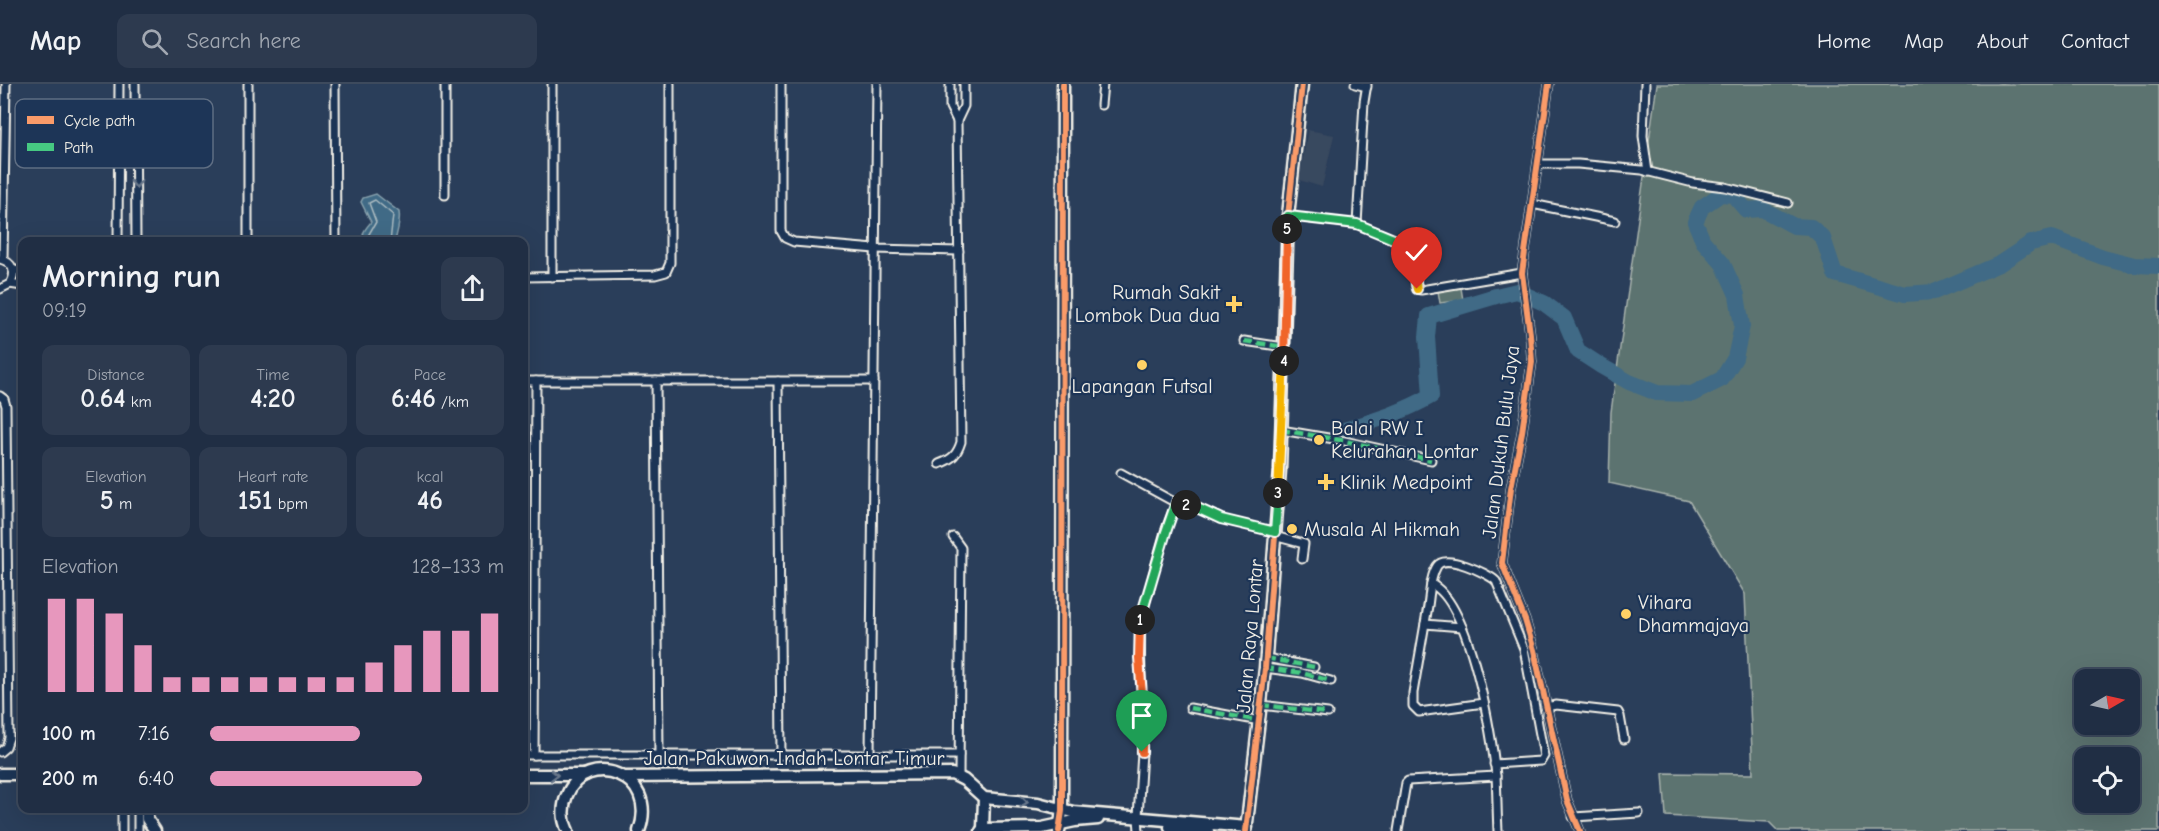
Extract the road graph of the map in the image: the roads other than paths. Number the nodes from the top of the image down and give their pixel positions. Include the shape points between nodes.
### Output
1 (6, 84) edge
2 (119, 84) edge
3 (135, 84) edge
4 (248, 84) edge
5 (335, 84) edge
6 (445, 84) edge
7 (552, 84) edge
8 (670, 84) edge
9 (781, 84) edge
10 (877, 84) edge
11 (950, 84) edge
12 (964, 84) edge
13 (1063, 84) edge
14 (1103, 84) edge
15 (1302, 84) edge
16 (1355, 84) edge
17 (1549, 84) edge
18 (1645, 84) edge
19 (1367, 85) edge
20 (119, 99) edge
21 (135, 99) edge
22 (1101, 105) dead end
23 (957, 122) junction
24 (1538, 164) junction
25 (118, 168) edge
26 (136, 168) edge
27 (1647, 171) junction
28 (445, 195) dead end
29 (1788, 203) dead end
30 (1532, 204) junction
31 (1288, 216) junction
32 (1616, 221) dead end
33 (1357, 224) junction
34 (118, 237) edge
35 (136, 237) edge
36 (248, 237) edge
37 (336, 237) edge
38 (875, 249) junction
39 (959, 251) junction
40 (2, 259) edge
41 (13, 270) junction
42 (18, 271) edge
43 (1522, 273) junction
44 (528, 277) edge
45 (552, 277) junction
46 (10, 284) junction
47 (18, 285) edge
48 (0, 289) edge
49 (1244, 341) dead end
50 (1284, 347) junction
51 (528, 381) edge
52 (536, 381) junction
53 (656, 381) junction
54 (778, 381) junction
55 (874, 381) junction
56 (0, 396) edge
57 (1281, 430) junction
58 (1431, 460) dead end
59 (939, 464) dead end
60 (1121, 473) dead end
61 (1176, 503) junction
62 (1274, 534) junction
63 (953, 537) dead end
64 (1302, 559) dead end
65 (1431, 584) junction
66 (1425, 624) junction
67 (1462, 627) junction
68 (1266, 663) junction
69 (1314, 667) dead end
70 (1331, 681) dead end
71 (1484, 703) junction
72 (1264, 706) junction
73 (1546, 707) junction
74 (1190, 708) dead end
75 (1328, 713) dead end
76 (1260, 721) junction
77 (1624, 739) dead end
78 (0, 752) edge
79 (659, 754) junction
80 (780, 754) junction
81 (870, 754) junction
82 (528, 755) edge
83 (534, 755) junction
84 (959, 755) junction
85 (1494, 764) junction
86 (0, 774) edge
87 (18, 774) edge
88 (952, 774) junction
89 (528, 775) edge
90 (585, 775) junction
91 (1496, 776) junction
92 (624, 777) junction
93 (984, 798) junction
94 (1062, 810) junction
95 (122, 813) edge
96 (138, 813) edge
97 (147, 813) edge
98 (1639, 813) dead end
99 (1573, 817) junction
100 (1138, 824) edge
101 (1060, 828) edge
102 (1247, 829) edge
103 (982, 830) edge
104 (1043, 830) edge
105 (122, 831) edge
106 (138, 831) edge
107 (155, 831) edge
108 (568, 831) edge
109 (639, 831) edge
110 (1208, 831) edge
111 (1398, 831) edge
112 (1498, 831) edge
113 (1580, 831) edge

1 - 40 street
2 - 20 street
3 -> 21 street
4 - 36 street
5 - 37 street
6 - 28 street
7 - 45 street
8 - 45 street via 670,263 666,272
9 - 38 street via 781,231 794,242
10 - 38 street
11 - 23 street via 950,107
12 - 23 street via 964,106
13 - 94 street
14 - 22 street
15 - 31 street, Jalan Raya Lontar
16 - 19 street
17 - 24 street, Jalan Dukuh Bulu Jaya
18 - 27 street via 1643,136
19 - 33 street
23 - 39 street
24 - 27 street
24 - 30 street, Jalan Dukuh Bulu Jaya
25 - 34 street
26 -> 35 street
27 - 29 street
30 - 32 street
30 - 43 street, Jalan Dukuh Bulu Jaya
31 - 33 street
31 - 50 street, Jalan Raya Lontar
33 - 43 street via 1409,247 1419,290
38 - 39 street
38 - 55 street
39 - 59 street via 961,442 958,453
40 - 41 street
41 - 42 street
41 - 46 street
43 - 73 street, Jalan Dukuh Bulu Jaya via 1532,362 1502,558 1526,620
44 - 45 street
46 - 47 street
46 - 48 street
49 - 50 street
50 - 57 street, Jalan Raya Lontar
51 - 52 street
52 - 53 street
52 - 83 street
53 - 54 street
53 - 79 street
54 - 55 street
54 - 80 street
55 - 81 street
56 - 78 street via 6,406 9,738
57 - 58 street
57 - 62 street, Jalan Raya Lontar
60 - 61 street
61 - 62 street
61 - 100 street via 1140,622 1142,752
62 - 64 street via 1304,544
62 - 68 street, Jalan Raya Lontar
63 - 84 street via 961,548
65 - 66 street
65 - 67 street via 1444,592
65 - 85 street via 1441,562 1468,565 1491,576 1506,601 1524,649 1544,756 1541,761
66 - 67 street
66 - 71 street via 1413,693 1414,709 1419,712
67 - 71 street
68 - 69 street
68 - 70 street
68 - 72 street, Jalan Raya Lontar
71 - 85 street
72 - 75 street
72 - 76 street, Jalan Raya Lontar
73 - 77 street via 1618,712
73 - 99 street, Jalan Dukuh Bulu Jaya
74 - 76 street
76 - 102 street, Jalan Raya Lontar
79 - 80 street
79 - 83 street
80 - 81 street
81 - 84 street
82 - 83 street
84 - 88 street via 959,774
85 - 91 street
86 - 87 street
88 - 92 street, Jalan Pakuwon Indah Lontar Timur
88 - 93 street, Jalan Pakuwon Indah Lontar Timur
89 -> 90 street
90 - 92 street, Jalan Pakuwon Indah Lontar Timur via 605,771
90 - 108 street via 568,791 564,803
91 - 111 street via 1408,781
91 - 112 street
92 - 109 street via 634,785 644,807
93 -> 94 street via 1038,803
93 - 103 street
94 - 100 street
94 - 101 street
95 - 105 street
96 - 106 street
97 - 107 street
98 - 99 street
99 - 113 street, Jalan Dukuh Bulu Jaya
100 - 101 street via 1087,819
100 - 102 street
100 - 110 street
101 - 104 street
103 - 104 street

